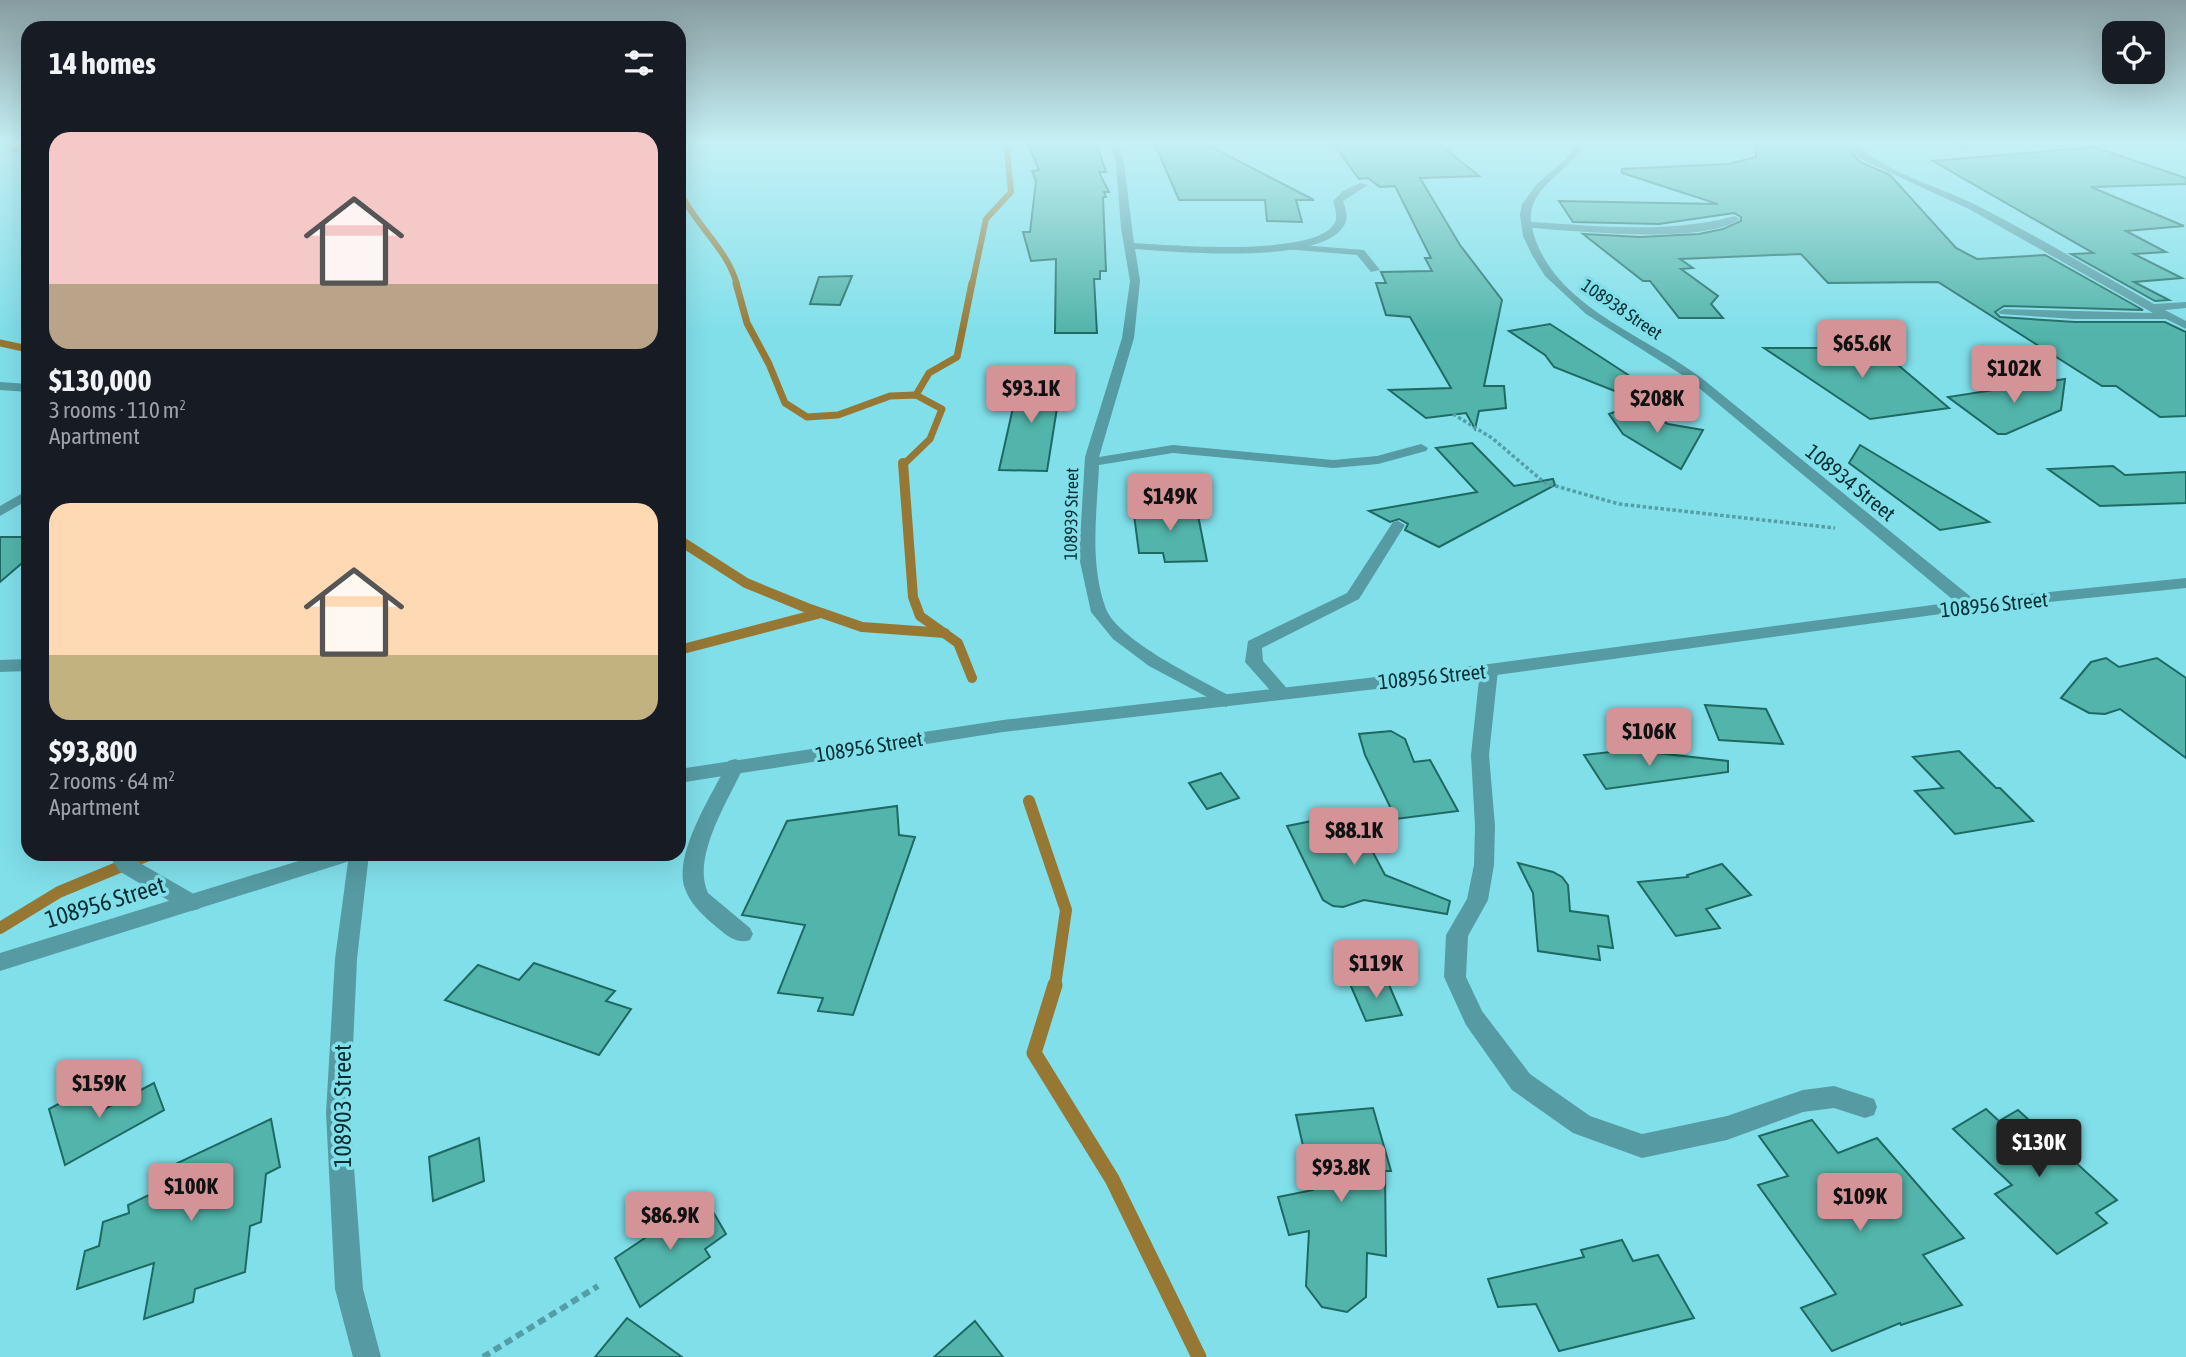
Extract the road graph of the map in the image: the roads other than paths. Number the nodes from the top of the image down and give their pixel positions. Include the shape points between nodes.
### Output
1 (1124, 205) edge
2 (1339, 205) edge
3 (1527, 205) edge
4 (1968, 205) edge
5 (1735, 219) dead end
6 (1526, 225) junction
7 (1131, 246) junction
8 (1288, 247) junction
9 (1375, 270) dead end
10 (2186, 305) edge
11 (2153, 307) junction
12 (2004, 312) dead end
13 (2168, 316) junction
14 (2186, 326) edge
15 (0, 386) edge
16 (21, 388) edge
17 (1706, 390) joint
18 (1421, 448) dead end
19 (1092, 462) junction
20 (21, 498) edge
21 (0, 512) edge
22 (1398, 525) dead end
23 (2186, 583) edge
24 (1970, 605) junction
25 (21, 665) edge
26 (0, 666) edge
27 (1489, 670) junction
28 (1282, 693) junction
29 (1226, 701) junction
30 (735, 766) junction
31 (686, 775) edge
32 (123, 861) edge
33 (324, 861) edge
34 (358, 861) edge
35 (191, 903) junction
36 (742, 934) dead end
37 (0, 962) edge
38 (1864, 1107) dead end
39 (367, 1357) edge

1 - 7 street, 108939 Street
2 - 8 street via 1337,229
3 - 6 street
4 - 11 street
5 - 6 street via 1684,229
6 - 17 street, 108938 Street via 1546,271 1575,301 1684,370
7 - 8 street
7 - 19 street, 108939 Street via 1135,281 1128,338
8 - 9 street via 1360,252
10 - 11 street
11 - 13 street
12 - 13 street
13 - 14 street
15 - 16 street
17 - 24 street, 108934 Street
18 - 19 street via 1378,460 1333,464 1173,449
19 - 29 street, 108939 Street via 1087,557 1099,612 1119,635 1155,662
20 - 21 street
22 - 28 street via 1353,596 1254,645 1254,662
23 - 24 street, 108956 Street
24 - 27 street, 108956 Street
25 - 26 street
27 - 28 street, 108956 Street
27 - 38 street via 1480,755 1484,865 1477,900 1457,935 1455,977 1474,1018 1521,1082 1582,1125 1642,1146 1727,1128 1803,1101 1835,1097
28 - 29 street, 108956 Street
29 - 30 street, 108956 Street via 1003,726
30 - 31 street, 108956 Street
30 - 36 street via 692,864 692,885 700,899
32 - 35 street
33 - 35 street, 108956 Street
34 - 39 street, 108903 Street via 346,959 338,1113 349,1289
35 - 37 street, 108956 Street

